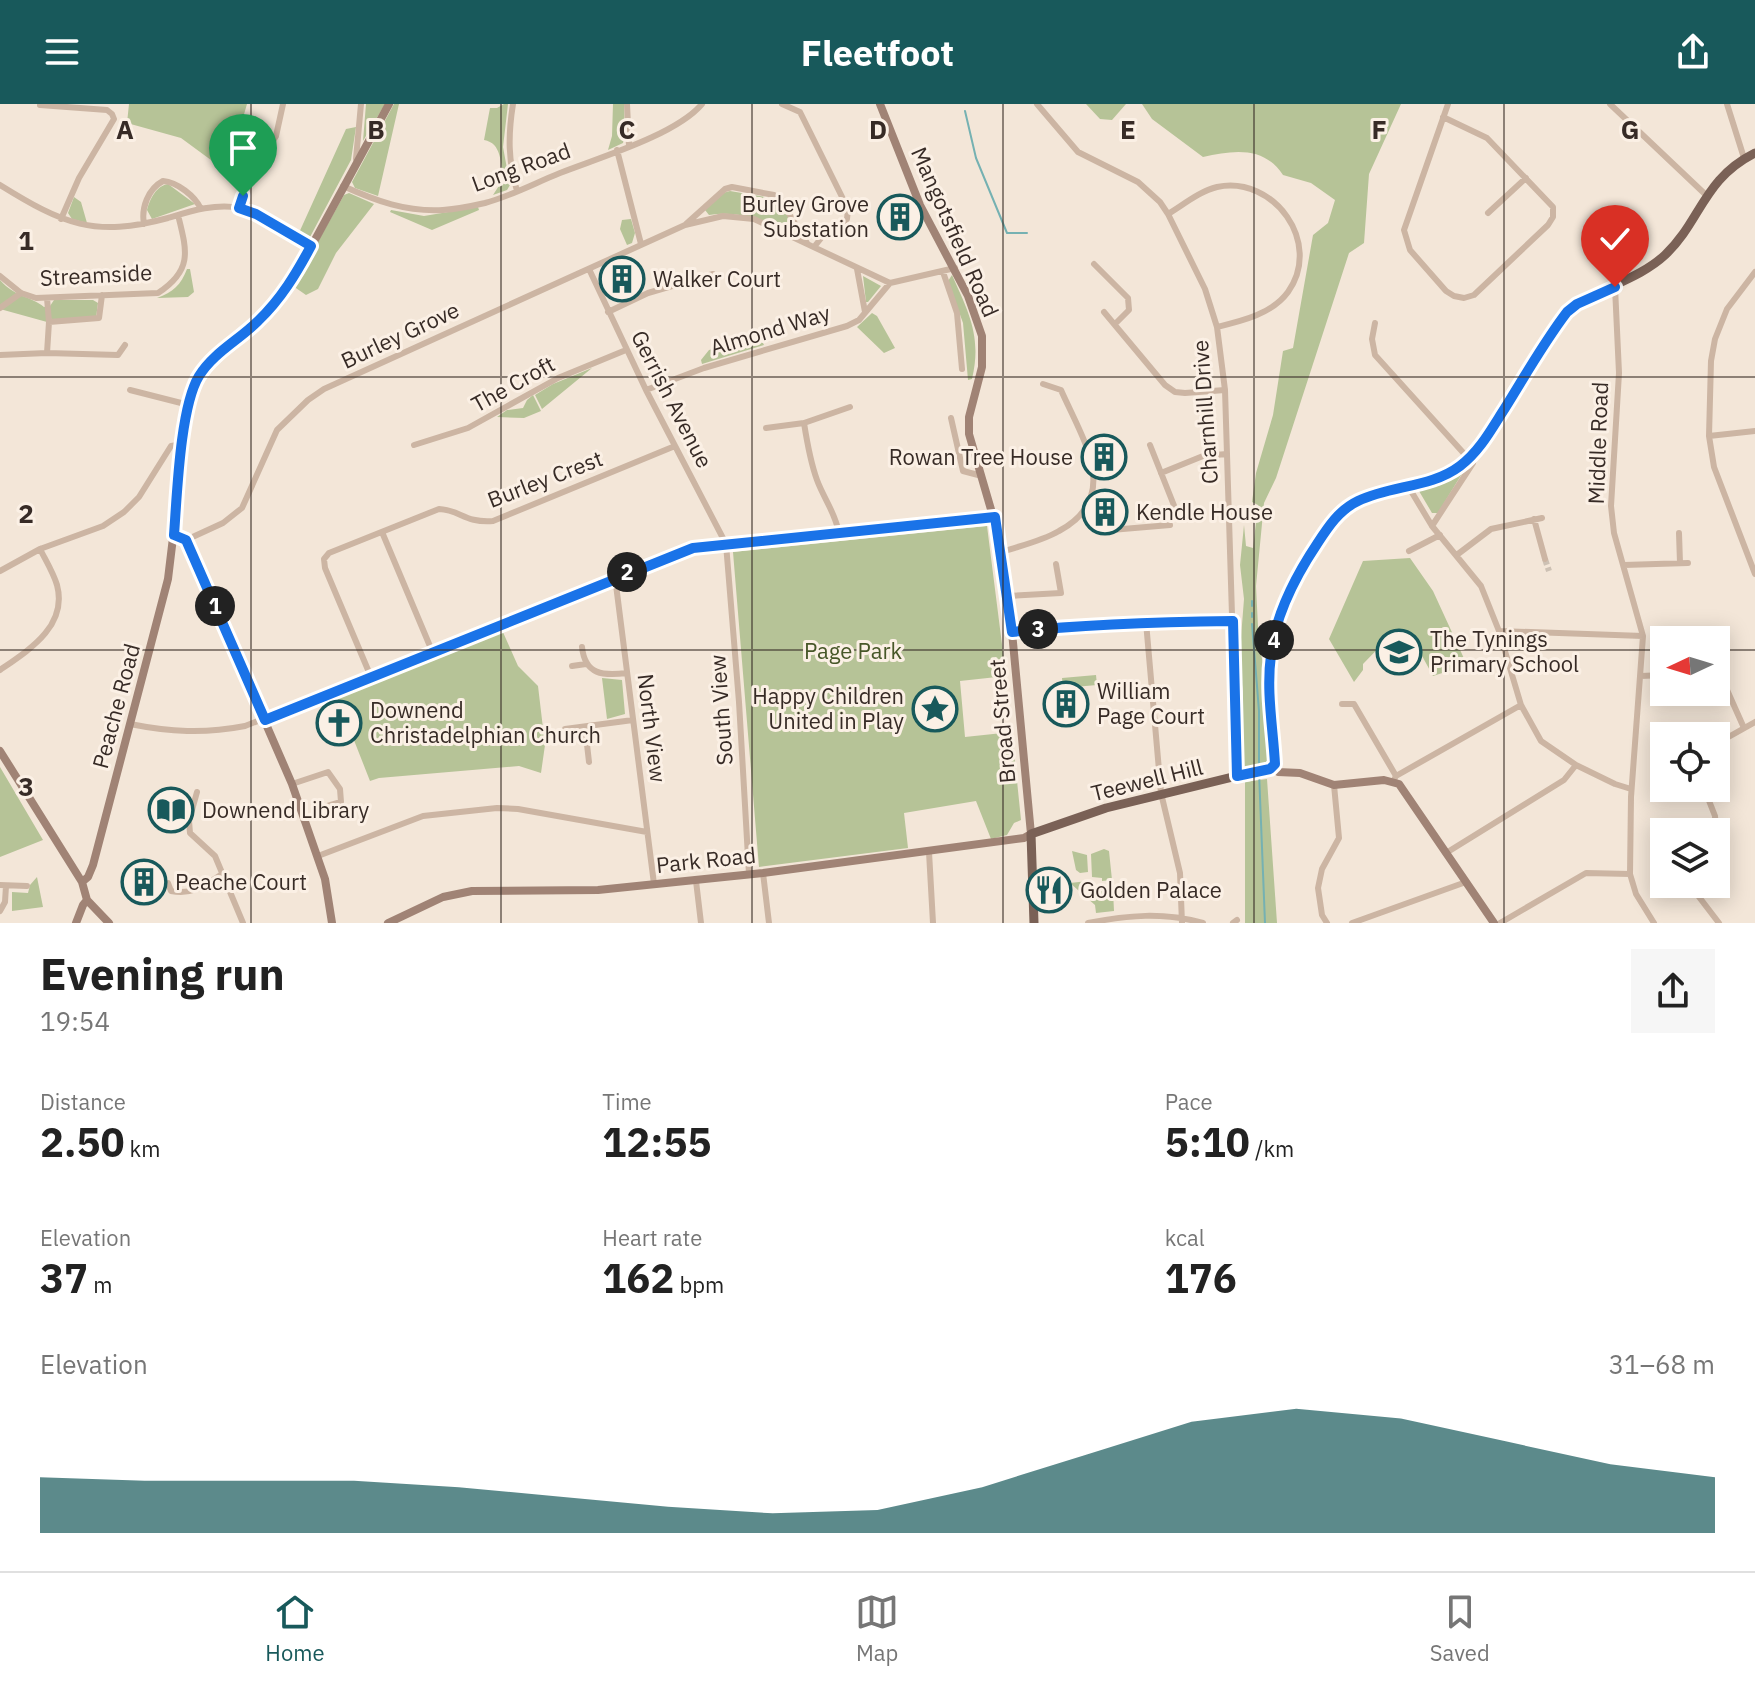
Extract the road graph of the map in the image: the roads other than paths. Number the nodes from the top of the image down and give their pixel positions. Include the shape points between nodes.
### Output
1 (283, 104) edge
2 (361, 104) edge
3 (389, 104) edge
4 (513, 104) edge
5 (627, 104) edge
6 (702, 104) edge
7 (782, 104) edge
8 (803, 104) edge
9 (880, 104) edge
10 (1037, 104) edge
11 (1448, 104) edge
12 (1610, 104) edge
13 (1727, 104) edge
14 (40, 105) edge
15 (800, 112) junction
16 (1443, 117) junction
17 (629, 146) junction
18 (617, 150) junction
19 (1755, 153) edge
20 (1744, 158) junction
21 (356, 159) junction
22 (1526, 178) junction
23 (0, 185) edge
24 (343, 186) junction
25 (517, 191) junction
26 (1706, 195) junction
27 (239, 208) junction
28 (201, 209) junction
29 (1488, 213) dead end
30 (1168, 214) junction
31 (178, 215) junction
32 (61, 219) junction
33 (144, 224) junction
34 (685, 225) junction
35 (641, 244) junction
36 (811, 245) junction
37 (311, 246) junction
38 (1094, 264) dead end
39 (955, 268) junction
40 (589, 269) junction
41 (857, 269) junction
42 (943, 272) junction
43 (1755, 272) edge
44 (713, 274) dead end
45 (0, 276) edge
46 (890, 283) junction
47 (1615, 287) junction
48 (21, 293) junction
49 (102, 295) junction
50 (47, 298) junction
51 (0, 308) edge
52 (608, 312) junction
53 (1104, 312) dead end
54 (865, 313) junction
55 (49, 322) junction
56 (1375, 323) dead end
57 (1115, 324) junction
58 (1217, 327) junction
59 (125, 345) dead end
60 (626, 350) junction
61 (47, 353) junction
62 (0, 355) edge
63 (962, 369) dead end
64 (1066, 380) dead end
65 (1043, 384) dead end
66 (130, 390) dead end
67 (646, 390) junction
68 (1061, 390) junction
69 (1225, 390) junction
70 (189, 405) junction
71 (850, 407) dead end
72 (951, 418) dead end
73 (804, 423) junction
74 (766, 428) dead end
75 (1755, 431) edge
76 (1709, 436) junction
77 (183, 444) junction
78 (414, 445) dead end
79 (1150, 445) dead end
80 (675, 446) junction
81 (1477, 449) junction
82 (1227, 454) junction
83 (1468, 458) junction
84 (1161, 473) junction
85 (982, 476) junction
86 (1408, 486) junction
87 (1175, 508) dead end
88 (1081, 514) junction
89 (995, 517) junction
90 (1170, 525) dead end
91 (1154, 526) junction
92 (1432, 526) junction
93 (382, 532) junction
94 (839, 533) junction
95 (1679, 533) dead end
96 (174, 535) junction
97 (1440, 535) junction
98 (1155, 536) dead end
99 (186, 540) junction
100 (1755, 540) edge
101 (726, 544) junction
102 (1744, 544) junction
103 (40, 549) junction
104 (1409, 551) dead end
105 (1001, 552) junction
106 (1458, 554) junction
107 (1545, 559) tunnel mouth
108 (1056, 564) dead end
109 (1624, 565) junction
110 (0, 571) edge
111 (1755, 574) edge
112 (615, 577) junction
113 (1007, 596) junction
114 (1233, 621) junction
115 (1146, 622) junction
116 (1499, 631) junction
117 (1012, 632) junction
118 (1643, 636) junction
119 (582, 647) dead end
120 (432, 651) junction
121 (586, 664) junction
122 (572, 666) dead end
123 (0, 670) edge
124 (627, 673) junction
125 (1641, 676) junction
126 (1650, 676) edge
127 (371, 677) junction
128 (1730, 697) edge
129 (1342, 704) dead end
130 (1521, 705) junction
131 (265, 720) junction
132 (633, 720) junction
133 (1755, 722) edge
134 (130, 724) junction
135 (585, 727) junction
136 (1744, 728) junction
137 (565, 729) dead end
138 (1730, 736) edge
139 (0, 751) edge
140 (589, 762) dead end
141 (1576, 765) junction
142 (1269, 769) junction
143 (1240, 775) junction
144 (1395, 779) junction
145 (292, 784) junction
146 (1334, 785) junction
147 (1631, 789) junction
148 (197, 792) dead end
149 (1161, 793) junction
150 (324, 807) dead end
151 (647, 832) junction
152 (1031, 834) junction
153 (929, 852) junction
154 (1446, 853) junction
155 (318, 856) junction
156 (763, 873) junction
157 (222, 874) junction
158 (749, 874) junction
159 (1630, 874) junction
160 (696, 881) junction
161 (82, 882) junction
162 (1466, 882) junction
163 (168, 883) dead end
164 (654, 884) junction
165 (3, 886) edge
166 (27, 886) dead end
167 (1700, 898) edge
168 (87, 900) junction
169 (0, 911) edge
170 (1182, 920) edge
171 (76, 923) edge
172 (109, 923) edge
173 (243, 923) edge
174 (332, 923) edge
175 (388, 923) edge
176 (701, 923) edge
177 (769, 923) edge
178 (933, 923) edge
179 (1034, 923) edge
180 (1088, 923) edge
181 (1203, 923) edge
182 (1327, 923) edge
183 (1352, 923) edge
184 (1497, 923) edge
185 (1654, 923) edge
186 (1719, 923) edge

1 - 27 street via 276,136 252,172
2 - 21 street
3 - 21 street, Peache Road
4 - 25 street via 509,155
5 - 17 street
6 - 17 street, Long Road via 678,124
7 - 15 street
8 - 15 street
9 - 39 street, Mangotsfield Road via 920,205
10 - 30 street, Charnhill Drive via 1078,152 1138,182
11 - 16 street
12 - 26 street
13 - 20 street
14 - 32 street via 107,110 114,119
15 - 36 street via 848,209 847,219
16 - 22 street via 1487,138
16 - 22 street via 1404,230 1410,250 1446,291 1474,295 1548,225 1553,207
17 - 18 street, Long Road
18 - 25 street, Long Road
18 - 35 street
19 - 20 main road
20 - 26 main road
21 - 24 street, Peache Road
22 - 29 street
23 - 32 street
24 - 25 street, Long Road via 390,205 442,210 486,203
24 - 37 street, Peache Road
26 - 47 main road via 1666,255
27 - 28 street
27 - 37 street
28 - 31 street
28 - 33 street via 191,196 163,181 152,189 143,208
30 - 58 street, Charnhill Drive via 1205,289
30 - 58 street via 1217,187 1234,186 1272,198 1294,228 1299,256 1289,291 1258,315
31 - 33 street
31 - 49 street, Streamside via 186,257 174,282 158,293
32 - 33 street via 107,229
34 - 35 street, Burley Grove
34 - 36 street, Burley Grove via 723,216 754,219
34 - 36 street, Burley Grove via 732,187 780,199
35 - 40 street, Burley Grove
36 - 41 street, Burley Grove
37 - 70 street, Peache Road via 277,301 204,369
38 - 57 street via 1128,298 1129,310
39 - 42 street
39 - 85 street, Mangotsfield Road via 982,336 982,367 969,417
40 - 52 street, Gerrish Avenue
40 - 99 street, Burley Grove via 308,400 277,430 242,508
41 - 46 street, Burley Grove
41 - 54 street
42 - 46 street
42 - 63 street, Mangotsfield Road via 957,313
43 - 76 street via 1727,309 1712,351
44 - 52 street via 648,293
45 - 48 street, Streamside
46 - 54 street, Almond Way
47 - 81 main road via 1567,312
47 - 109 street, Middle Road via 1619,373 1611,506
48 - 50 street, Streamside
48 - 51 street
49 - 50 street, Streamside
49 - 55 street via 99,318
50 - 55 street
52 - 60 street, Gerrish Avenue
53 - 57 street
54 - 67 street, Almond Way via 847,326
55 - 61 street
56 - 83 street via 1375,355
57 - 69 street via 1175,392
58 - 69 street, Charnhill Drive
59 - 61 street via 118,355
60 - 67 street, Gerrish Avenue
60 - 78 street, The Croft via 558,378 468,428
61 - 62 street
64 - 68 street
65 - 68 street
66 - 70 street
67 - 80 street, Gerrish Avenue
68 - 88 street via 1093,465 1094,491
69 - 82 street, Charnhill Drive
70 - 77 street, Peache Road
71 - 73 street
72 - 85 street via 963,471
73 - 74 street
73 - 94 street via 810,461
75 - 76 street
76 - 102 street via 1714,467
77 - 96 street, Peache Road
77 - 103 street via 171,446 124,512 97,529
79 - 84 street
80 - 93 street, Burley Crest via 493,521 475,522 439,509
80 - 101 street, Gerrish Avenue
81 - 83 main road
81 - 92 street
82 - 84 street via 1203,456
82 - 114 street, Charnhill Drive
83 - 86 main road via 1447,474
84 - 87 street
85 - 89 street, Mangotsfield Road
86 - 92 street
86 - 142 main road via 1355,502 1338,515 1294,583 1271,654
88 - 91 street via 1102,529
88 - 105 street via 1059,531
89 - 94 street
89 - 105 street, Broad Street
90 - 91 street
91 - 98 street
92 - 97 street
93 - 120 street
93 - 127 street, Burley Crest via 324,559
94 - 101 street
95 - 109 street via 1684,563
96 - 99 street
96 - 134 street, Peache Road via 163,602
97 - 104 street
97 - 106 street
99 - 131 street
100 - 102 street
101 - 112 street via 693,548
101 - 158 street, South View
102 - 111 street
103 - 110 street
103 - 123 street via 59,595 52,624 38,642
105 - 113 street, Broad Street
106 - 107 street via 1491,529 1538,518
106 - 116 street via 1481,586
108 - 113 street via 1061,593
109 - 118 street, Middle Road
112 - 120 street
112 - 124 street, North View
113 - 117 street, Broad Street
114 - 115 street
114 - 143 street, Charnhill Drive
115 - 117 street
115 - 149 street
116 - 118 street
116 - 130 street
117 - 152 street, Broad Street
118 - 125 street, Middle Road
119 - 121 street
120 - 127 street
121 - 122 street
121 - 124 street via 604,674
124 - 132 street, North View
125 - 126 street
125 - 147 street, Middle Road
127 - 131 street
128 - 136 street
129 - 144 street via 1354,704
130 - 141 street via 1544,745
130 - 144 street
131 - 134 street via 194,732
131 - 145 street
132 - 135 street
132 - 151 street, North View
133 - 136 street
134 - 161 street, Peache Road via 93,865
135 - 137 street
135 - 140 street
136 - 138 street
139 - 161 street
141 - 147 street
141 - 154 street via 1564,780
142 - 143 main road, Teewell Hill
142 - 146 street
143 - 149 main road, Teewell Hill
144 - 146 street
144 - 154 street
145 - 150 street via 328,772 340,789 341,802
145 - 155 street
146 - 182 street via 1339,838 1318,888
147 - 159 street, Middle Road
148 - 157 street via 190,833 209,849
149 - 152 main road, Teewell Hill
149 - 170 street via 1180,873
151 - 155 street via 497,808 423,816
151 - 164 street, North View
152 - 153 street, Park Road
152 - 179 main road, Broad Street
153 - 156 street, Park Road
153 - 178 street
154 - 162 street
155 - 174 street
156 - 158 street, Park Road
156 - 177 street
157 - 163 street via 186,894 171,891
157 - 173 street
158 - 160 street, Park Road
159 - 184 street via 1586,873
159 - 185 street
160 - 164 street, Park Road
160 - 176 street
161 - 168 street
162 - 183 street
162 - 184 street
164 - 175 street, Park Road via 456,893
165 - 166 street
165 - 169 street
167 - 186 street
168 - 171 street
168 - 172 street
170 - 180 street via 1151,914
170 - 181 street

